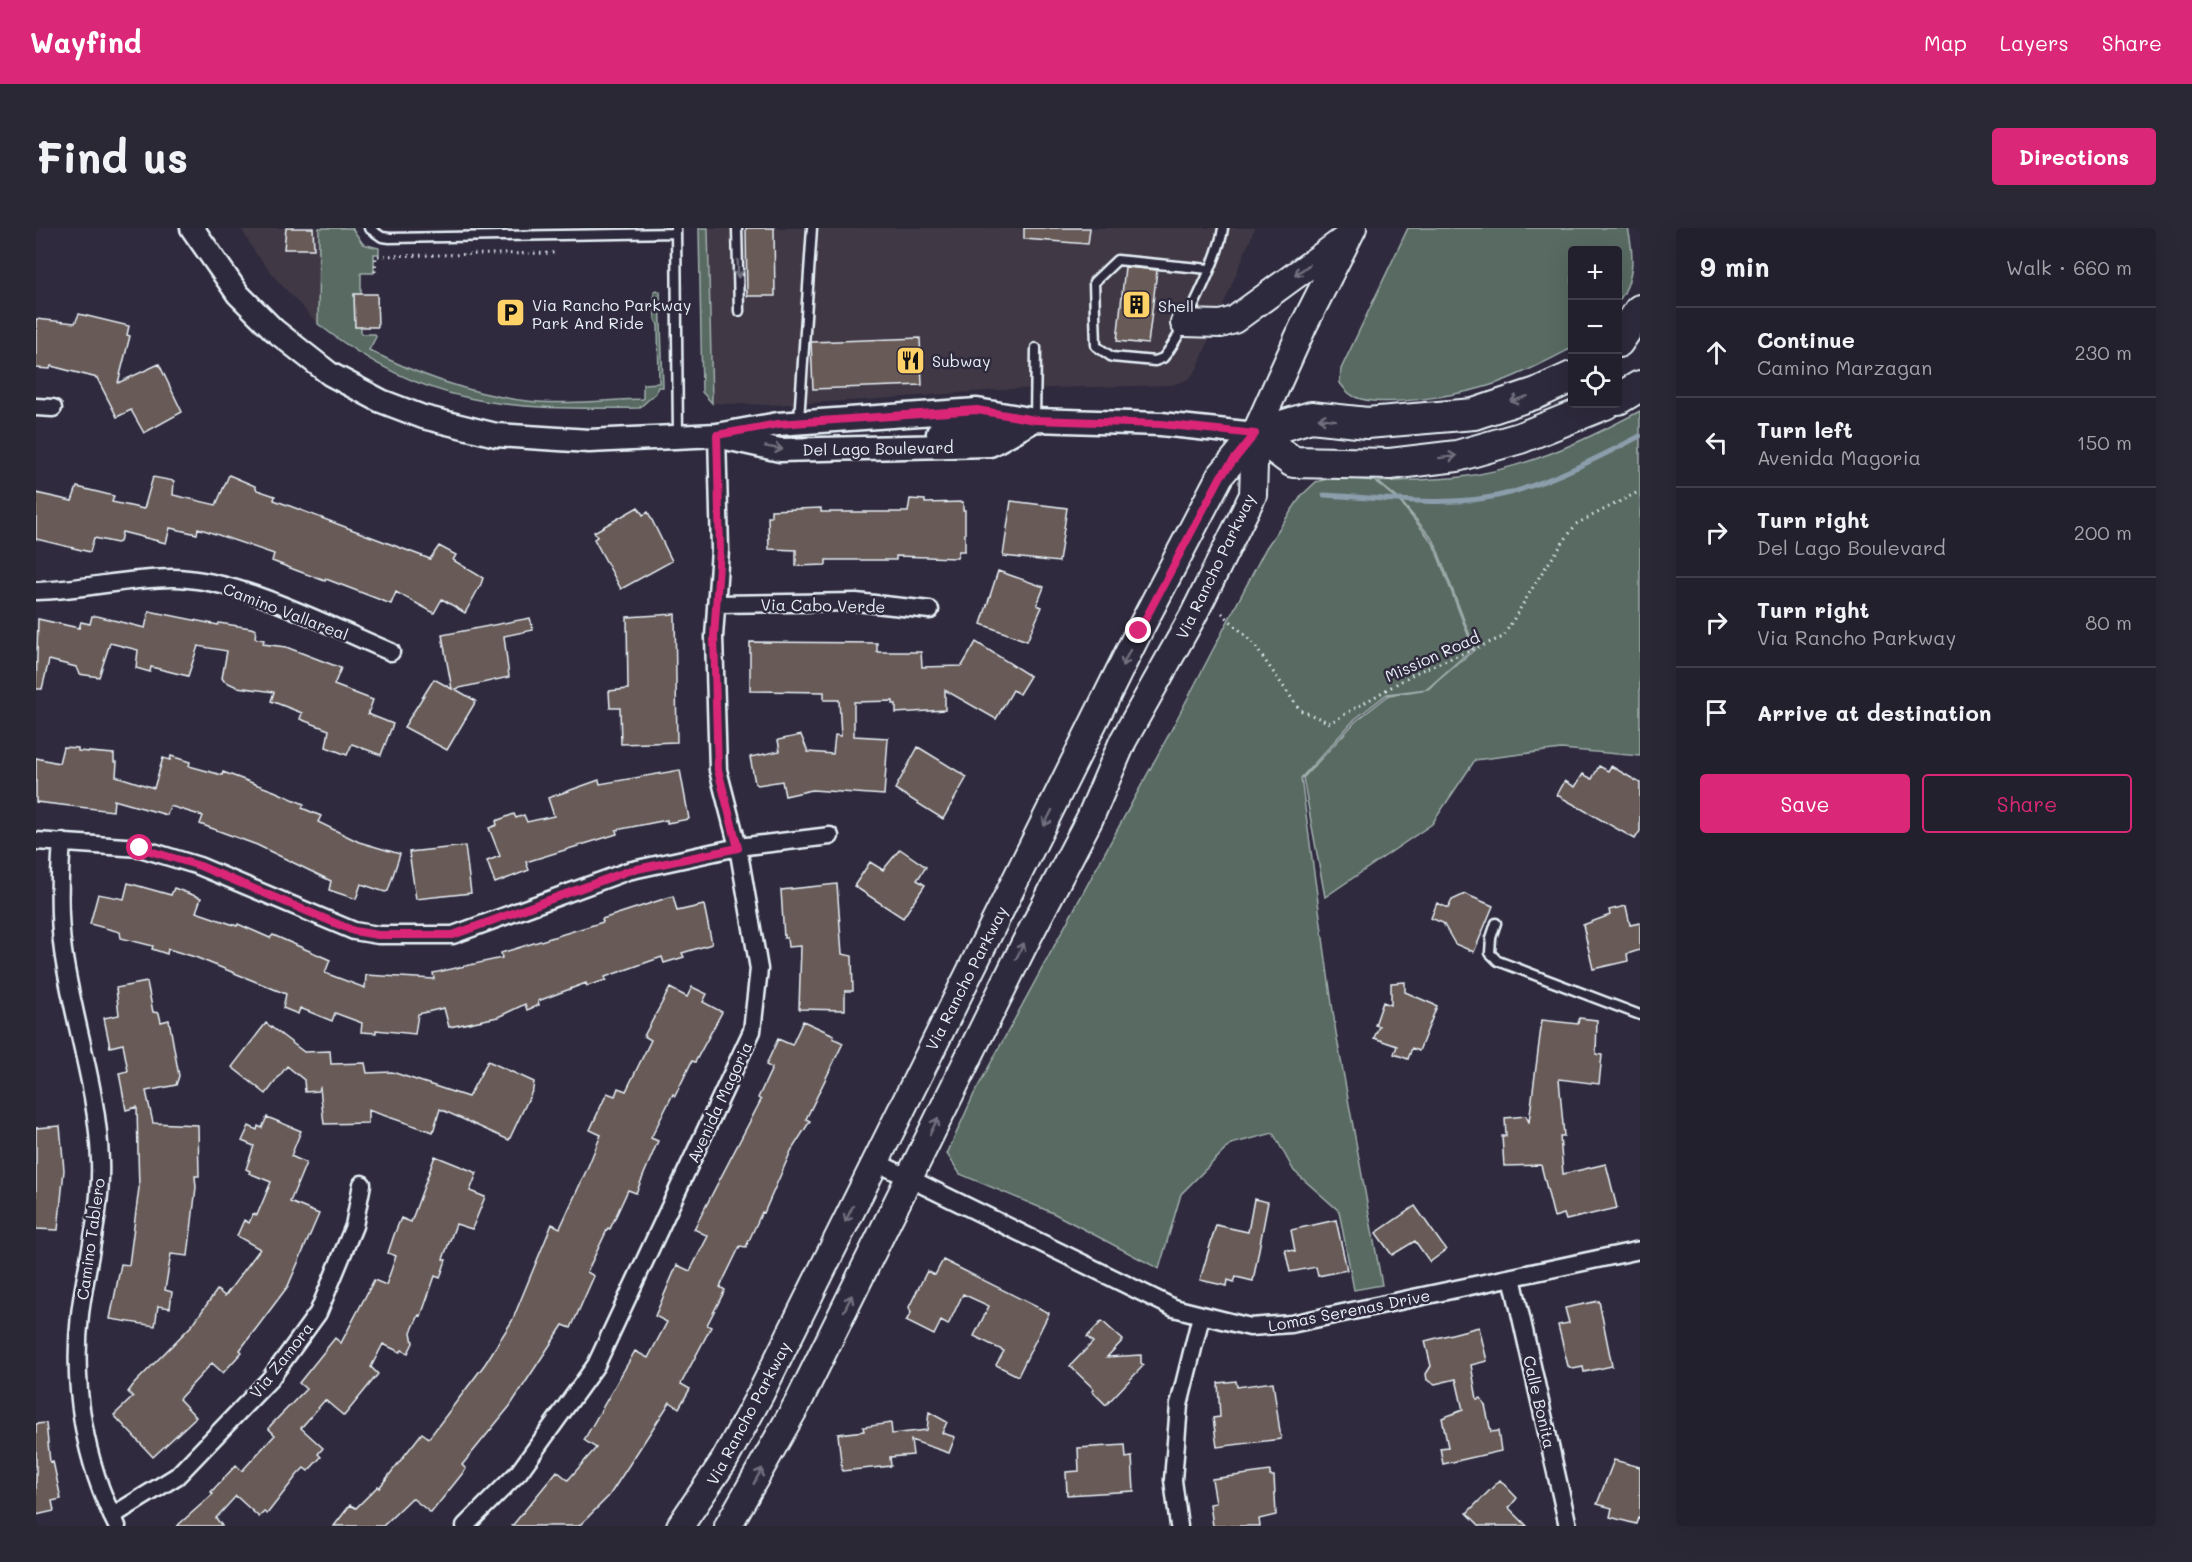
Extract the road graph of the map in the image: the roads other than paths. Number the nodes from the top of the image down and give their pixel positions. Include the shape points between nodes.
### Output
1 (192, 228) edge
2 (369, 228) edge
3 (737, 228) edge
4 (812, 228) edge
5 (1223, 228) edge
6 (676, 231) edge
7 (1351, 232) edge
8 (1209, 269) junction
9 (1640, 310) edge
10 (739, 311) dead end
11 (1184, 323) junction
12 (1622, 335) edge
13 (1036, 348) dead end
14 (1568, 378) edge
15 (1640, 386) edge
16 (1622, 396) edge
17 (36, 407) edge
18 (53, 408) dead end
19 (1595, 408) edge
20 (1035, 420) junction
21 (799, 424) junction
22 (1255, 434) junction
23 (717, 435) junction
24 (678, 437) junction
25 (36, 591) edge
26 (716, 604) junction
27 (930, 610) dead end
28 (391, 652) dead end
29 (830, 836) dead end
30 (36, 841) edge
31 (62, 842) junction
32 (738, 848) junction
33 (1496, 923) dead end
34 (1640, 1015) edge
35 (874, 1161) junction
36 (908, 1179) junction
37 (362, 1184) dead end
38 (1640, 1250) edge
39 (1512, 1277) junction
40 (1201, 1316) junction
41 (115, 1521) edge
42 (465, 1526) edge
43 (680, 1526) edge
44 (728, 1526) edge
45 (1179, 1526) edge
46 (1568, 1526) edge

1 - 24 main road, Del Lago Boulevard via 238,294 274,330 330,374 381,401 423,417 496,435 589,441
2 - 6 lane via 390,238
3 -> 10 lane
4 - 21 lane
5 - 8 lane
6 - 24 lane
7 -> 11 main road via 1234,320 1221,324
7 - 22 main road, Via Rancho Parkway
8 - 11 lane
8 - 11 lane via 1117,260 1094,282 1096,346 1112,357 1155,361 1163,358
9 - 12 highway
13 - 20 lane
14 -> 22 highway via 1474,414 1367,423 1311,417
15 - 16 highway
17 - 18 street
22 -> 19 highway via 1293,462 1390,464 1457,456 1520,438
20 - 21 main road, Del Lago Boulevard via 977,410
20 - 22 main road, Del Lago Boulevard via 1161,424
23 -> 20 main road, Del Lago Boulevard via 780,450 990,445
21 - 23 main road, Del Lago Boulevard
22 -> 35 main road, Via Rancho Parkway via 1221,476 1183,547
36 -> 22 main road, Via Rancho Parkway via 1090,818 1123,741 1193,616 1253,495
23 - 24 main road, Del Lago Boulevard
23 - 26 street, Avenida Magoria via 720,550
25 - 28 street, Camino Vallareal via 172,578 210,582 246,592
26 - 27 street, Via Cabo Verde via 856,602
26 - 32 street, Avenida Magoria via 718,770
29 - 32 street
30 - 31 street
31 - 32 street via 140,848 200,866 354,931 378,935 453,935 628,871
31 - 41 street, Camino Tablero via 58,892 63,950 95,1107 100,1162 80,1316 77,1378 86,1442
32 - 42 street, Avenida Magoria via 759,969 752,1031 596,1365 519,1472
33 - 34 lane via 1490,953 1498,961
35 - 36 street, Lomas Serenas Drive
35 -> 43 main road, Via Rancho Parkway via 761,1393 724,1461
36 - 40 street, Lomas Serenas Drive via 1174,1308
44 -> 36 main road, Via Rancho Parkway via 799,1401
37 - 41 street, Via Zamora via 354,1226 318,1313 270,1379 177,1476
38 - 39 street, Lomas Serenas Drive
39 - 40 street, Lomas Serenas Drive via 1291,1324 1250,1327
39 - 46 street, Calle Bonita
40 - 45 street via 1179,1405 1173,1480

